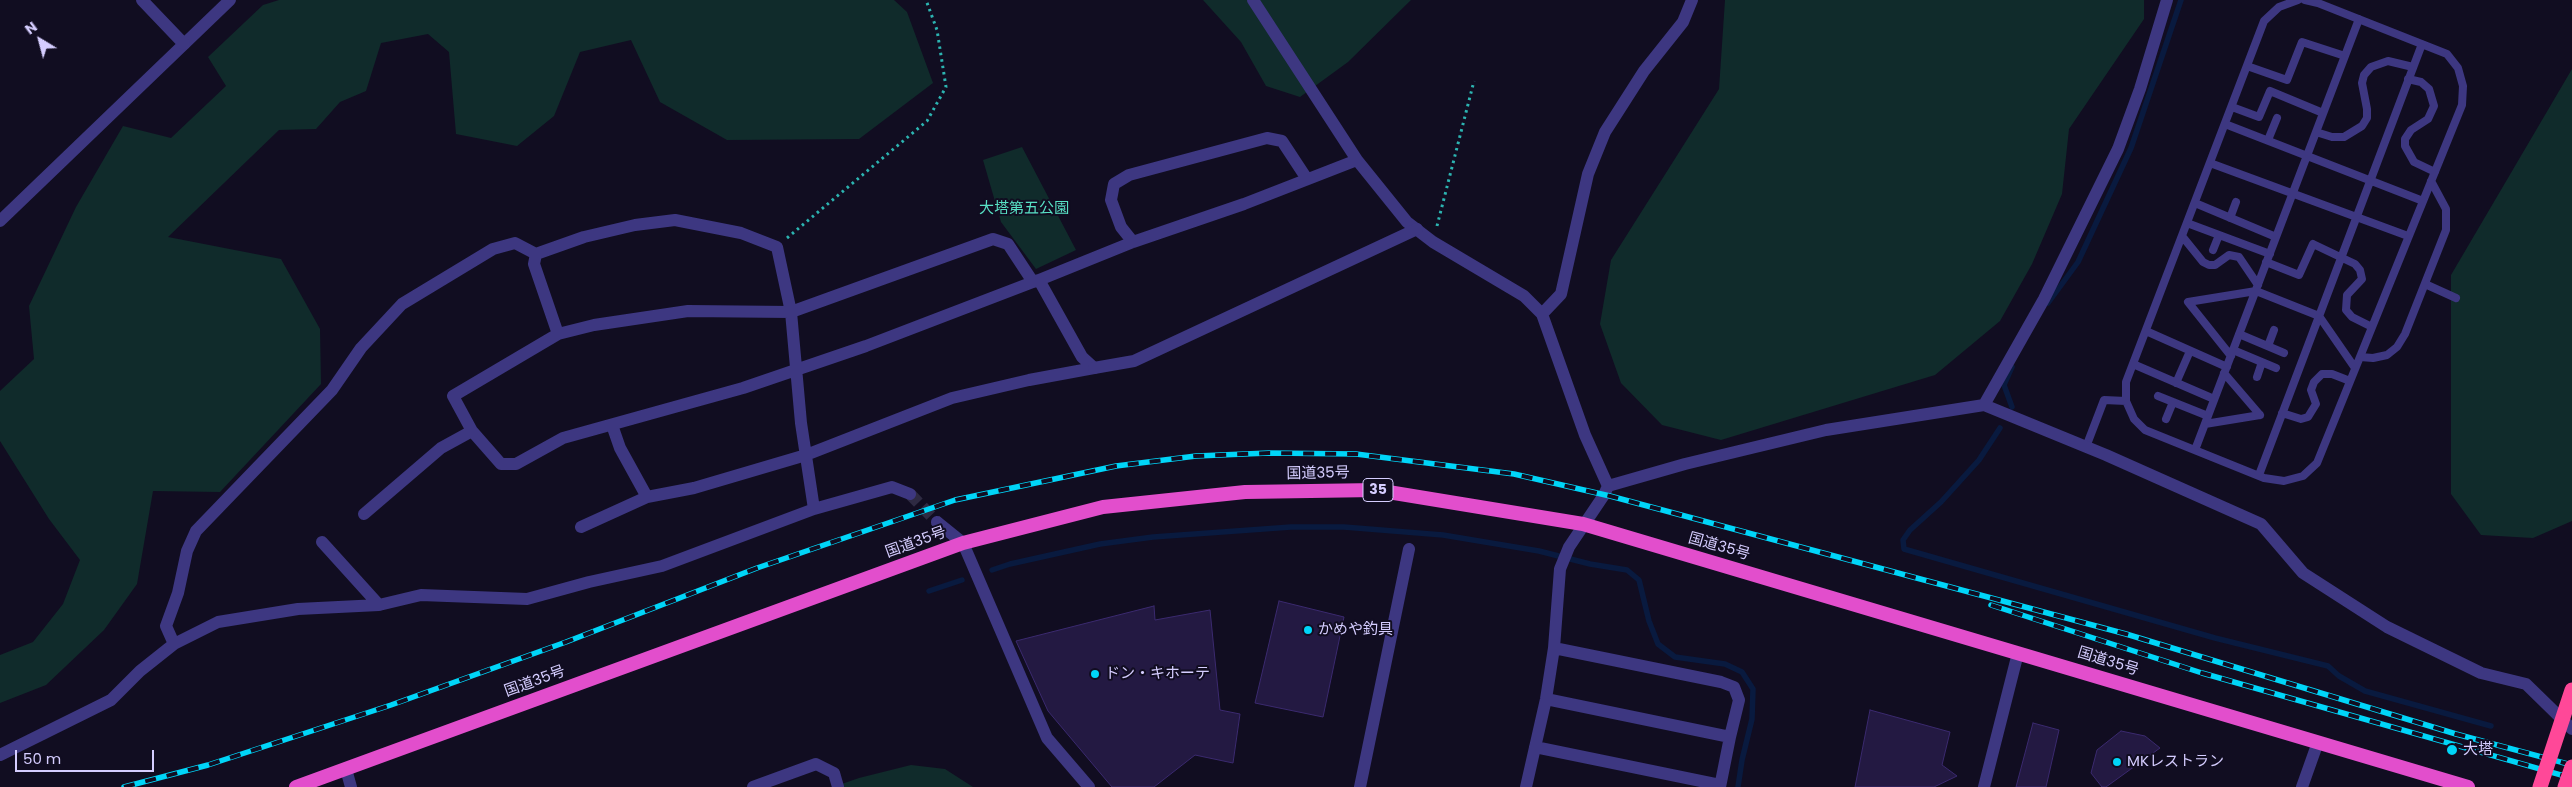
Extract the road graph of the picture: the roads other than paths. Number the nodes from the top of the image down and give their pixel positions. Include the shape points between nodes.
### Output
1 (142, 0) edge
2 (230, 0) edge
3 (1253, 0) edge
4 (1692, 0) edge
5 (2167, 0) edge
6 (2298, 0) edge
7 (2305, 0) edge
8 (2359, 19) junction
9 (184, 44) junction
10 (2422, 44) junction
11 (2345, 56) junction
12 (2248, 66) junction
13 (2413, 67) junction
14 (2408, 79) junction
15 (2232, 107) junction
16 (2323, 113) junction
17 (2276, 118) dead end
18 (2225, 124) junction
19 (2316, 132) junction
20 (2268, 140) junction
21 (2307, 156) junction
22 (1357, 160) junction
23 (2210, 163) junction
24 (2434, 172) junction
25 (1307, 179) junction
26 (2370, 180) junction
27 (2431, 180) junction
28 (2292, 194) junction
29 (2423, 201) junction
30 (2236, 202) dead end
31 (2195, 204) junction
32 (2356, 217) junction
33 (2230, 218) junction
34 (0, 221) edge
35 (2187, 223) junction
36 (1416, 230) junction
37 (2219, 235) junction
38 (2182, 236) junction
39 (2408, 236) junction
40 (2276, 237) junction
41 (1133, 242) junction
42 (2213, 250) dead end
43 (536, 254) junction
44 (2341, 257) junction
45 (2268, 258) junction
46 (1036, 281) junction
47 (2425, 284) junction
48 (2257, 288) junction
49 (2456, 298) dead end
50 (791, 312) junction
51 (1542, 314) junction
52 (2319, 316) junction
53 (2372, 328) junction
54 (2274, 330) dead end
55 (2146, 331) junction
56 (558, 334) junction
57 (2239, 334) junction
58 (2268, 346) junction
59 (2190, 351) junction
60 (2232, 353) junction
61 (2284, 354) dead end
62 (2360, 357) junction
63 (2262, 362) junction
64 (2133, 364) junction
65 (1094, 368) junction
66 (2276, 368) dead end
67 (2355, 368) junction
68 (2225, 370) junction
69 (796, 371) junction
70 (2257, 377) dead end
71 (2350, 381) junction
72 (2176, 382) junction
73 (2158, 396) dead end
74 (2214, 399) junction
75 (2126, 401) junction
76 (2172, 402) junction
77 (1984, 405) junction
78 (2282, 412) junction
79 (2166, 419) dead end
80 (2206, 420) junction
81 (612, 426) junction
82 (472, 431) junction
83 (2086, 447) junction
84 (2195, 450) junction
85 (806, 455) junction
86 (2258, 475) junction
87 (1608, 486) junction
88 (910, 494) tunnel mouth
89 (647, 497) junction
90 (814, 509) junction
91 (364, 514) dead end
92 (937, 522) tunnel mouth
93 (1583, 524) junction
94 (581, 527) dead end
95 (322, 542) dead end
96 (963, 543) junction
97 (1409, 549) dead end
98 (379, 604) junction
99 (174, 644) junction
100 (1554, 648) junction
101 (2018, 653) junction
102 (2572, 690) edge
103 (1546, 699) junction
104 (2572, 728) edge
105 (1730, 737) junction
106 (2318, 742) junction
107 (1535, 747) junction
108 (0, 755) edge
109 (2572, 767) edge
110 (346, 769) junction
111 (2450, 784) edge
112 (1720, 786) edge
113 (296, 787) edge
114 (351, 787) edge
115 (753, 787) edge
116 (838, 787) edge
117 (1089, 787) edge
118 (1360, 787) edge
119 (1526, 787) edge
120 (1984, 787) edge
121 (2302, 787) edge
122 (2468, 787) edge
123 (2540, 787) edge
124 (2565, 787) edge

1 - 9 street
2 - 9 street
3 - 22 street
4 - 51 street via 1682,22 1644,71 1605,132 1588,174 1561,294
5 - 77 street via 2118,149 2044,299
6 - 12 lane via 2279,8 2264,21
7 - 8 lane
8 - 10 lane
8 - 11 lane
9 - 34 street
10 - 13 lane
10 - 24 lane via 2447,54 2458,68 2464,86 2462,105
11 - 12 lane via 2302,42 2287,80
11 - 16 lane
12 - 15 lane
13 - 14 lane
13 - 19 lane via 2388,61 2371,67 2362,83 2367,109 2367,118 2362,126 2344,137
14 - 24 lane via 2421,82 2429,90 2434,106 2428,119 2411,130 2405,146 2414,162
14 - 26 lane
15 - 16 lane via 2259,117 2270,91
15 - 18 lane
16 - 19 lane
17 - 20 lane
18 - 20 lane
18 - 23 lane
19 - 21 lane
20 - 21 lane
21 - 26 lane
21 - 28 lane
22 - 25 street
22 - 36 street
23 - 28 lane
23 - 31 lane
24 - 27 lane
25 - 41 street
25 - 41 street via 1282,140 1267,138 1129,175 1114,184 1111,200 1121,227
26 - 29 lane
26 - 32 lane
27 - 29 lane
27 - 47 lane via 2446,209 2446,230
28 - 32 lane
28 - 40 lane
29 - 39 lane
30 - 33 lane
31 - 33 lane
31 - 35 lane
32 - 39 lane
32 - 44 lane
33 - 40 lane
35 - 37 lane
35 - 38 lane
36 - 51 street via 1524,296
36 - 65 street via 1134,361
37 - 42 lane
37 - 45 lane
38 - 48 lane via 2209,265 2215,265 2229,255 2239,257
38 - 55 lane
39 - 53 lane
40 - 45 lane
41 - 46 street
43 - 50 street via 584,237 675,220 741,233 777,247
43 - 56 street via 534,264
43 - 99 street via 515,243 493,249 402,304 361,348 332,390 196,531 186,552 178,593 166,626
44 - 45 lane via 2312,244 2299,275
44 - 52 lane
44 - 53 lane via 2355,264 2362,279 2347,296 2346,310
45 - 48 lane
46 - 50 street via 1008,244 993,240
46 - 65 street via 1082,356
46 - 69 street
47 - 49 lane
47 - 62 lane via 2397,347 2387,355
48 - 52 lane
48 - 57 lane
48 - 60 lane via 2188,302
50 - 56 street via 688,311 594,325
50 - 69 street
51 - 87 street via 1585,436
52 - 67 lane
52 - 78 lane
53 - 62 lane
54 - 58 lane
55 - 59 lane
55 - 64 lane
56 - 82 street via 452,396
57 - 58 lane
57 - 60 lane
58 - 61 lane
59 - 68 lane
59 - 72 lane
60 - 63 lane
60 - 68 lane
62 - 67 lane
63 - 66 lane
63 - 70 lane
64 - 72 lane
64 - 75 lane via 2126,382
65 - 85 street via 952,398
67 - 71 lane
68 - 74 lane
68 - 80 lane via 2260,415
69 - 81 street
69 - 85 street
71 - 78 lane via 2322,374 2314,382 2312,390 2316,404 2308,417 2301,419
71 - 86 lane via 2317,463 2303,476 2284,481
72 - 74 lane
73 - 76 lane
74 - 80 lane
75 - 83 lane via 2104,400
75 - 84 lane via 2134,419 2145,430
76 - 79 lane
76 - 80 lane
77 - 83 street
77 - 87 street via 1826,430
78 - 86 lane
80 - 84 lane
81 - 82 street via 563,438 516,464 501,464
81 - 89 street via 620,448
82 - 91 street via 441,448
83 - 104 street via 2261,524 2303,574 2404,635 2481,673 2526,684
84 - 86 lane
85 - 89 street via 694,488
85 - 90 street
87 - 93 street
88 - 90 street via 892,487
89 - 94 street
90 - 98 street via 662,566 527,599 421,595
92 - 96 street
93 - 96 highway, 国道35号 / 35 via 1376,490 1246,492 1103,507
93 - 100 street via 1560,569
93 - 101 highway, 国道35号 / 35
95 - 98 street
96 - 110 highway, 国道35号 / 35
96 - 117 street via 1047,738
97 - 118 street
98 - 99 street via 298,609 218,622
99 - 108 street via 111,700
100 - 103 street
100 - 105 street via 1734,687 1739,700
101 - 106 highway, 国道35号 / 35
101 - 120 street
102 - 123 highway, bridge
103 - 105 street
103 - 107 street
105 - 112 street
106 - 111 highway, 国道35号 / 35
106 - 121 street
107 - 112 street
107 - 119 street
109 - 124 highway, bridge
110 - 113 highway, 国道35号 / 35
110 - 114 street
111 - 122 highway, 国道35号 / 35
115 - 116 street via 816,764 834,773

